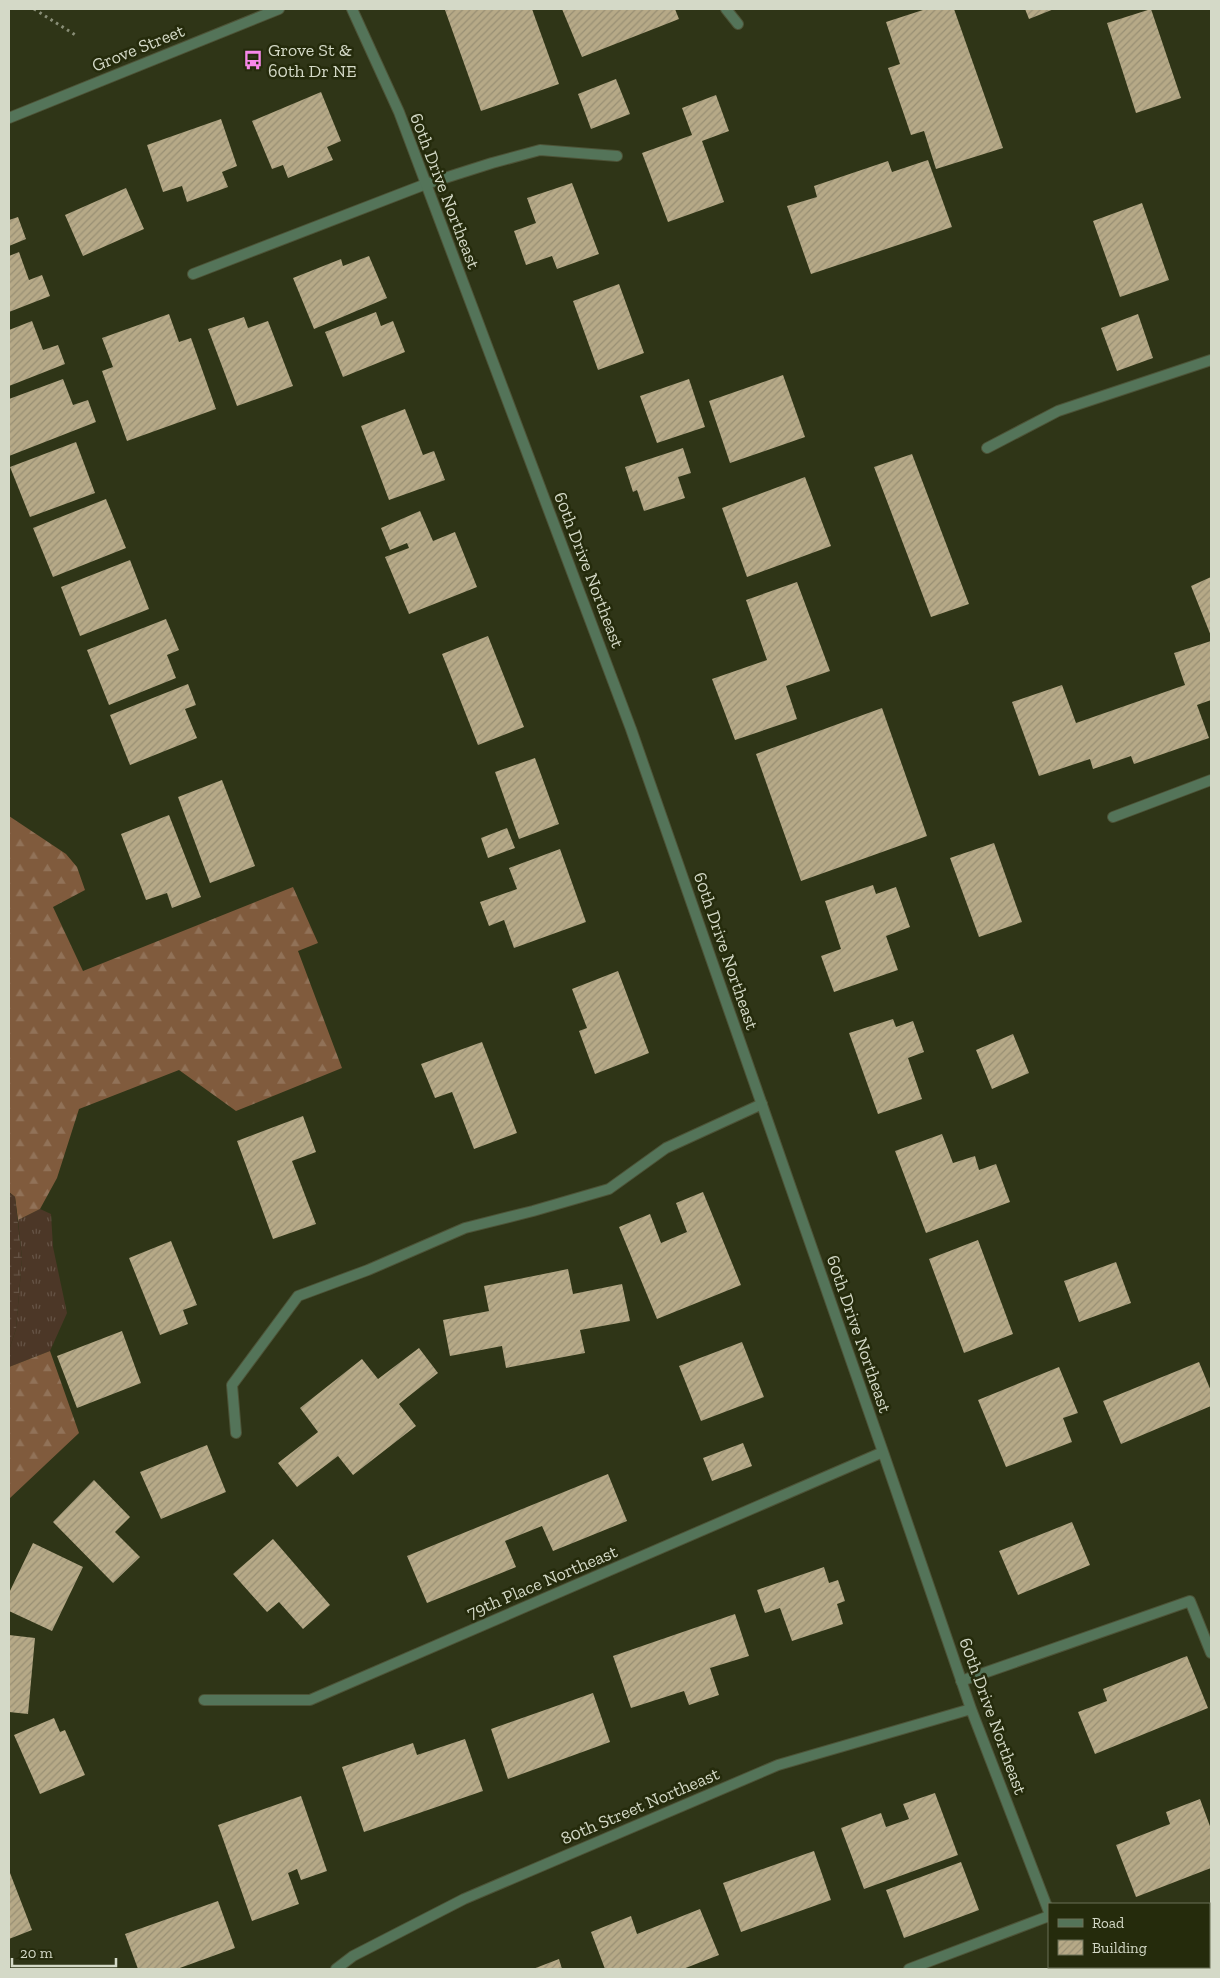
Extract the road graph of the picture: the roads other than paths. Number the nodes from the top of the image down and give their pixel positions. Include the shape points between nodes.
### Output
1 (280, 9) edge
2 (352, 9) edge
3 (726, 9) edge
4 (738, 24) dead end
5 (9, 118) edge
6 (617, 156) dead end
7 (426, 184) junction
8 (193, 274) dead end
9 (1211, 360) edge
10 (987, 448) dead end
11 (1211, 780) edge
12 (1113, 817) dead end
13 (762, 1104) junction
14 (236, 1433) dead end
15 (884, 1452) junction
16 (1211, 1653) edge
17 (962, 1681) junction
18 (204, 1700) dead end
19 (971, 1709) junction
20 (1048, 1911) edge
21 (1048, 1914) edge
22 (336, 1969) edge
23 (909, 1969) edge

1 - 5 street, Grove Street
2 - 7 street, 60th Drive Northeast
3 - 4 street
6 - 7 street via 540,150
7 - 8 street
7 - 13 street, 60th Drive Northeast via 632,729
9 - 10 street via 1058,411
11 - 12 street
13 - 14 street via 666,1148 608,1189 465,1228 298,1296 232,1385
13 - 15 street, 60th Drive Northeast
15 - 17 street, 60th Drive Northeast
15 - 18 street, 79th Place Northeast via 310,1700
16 - 17 street via 1190,1601
17 - 19 street, 60th Drive Northeast
19 - 20 street, 60th Drive Northeast
19 - 22 street, 80th Street Northeast via 778,1765 464,1898 353,1956
21 - 23 street

